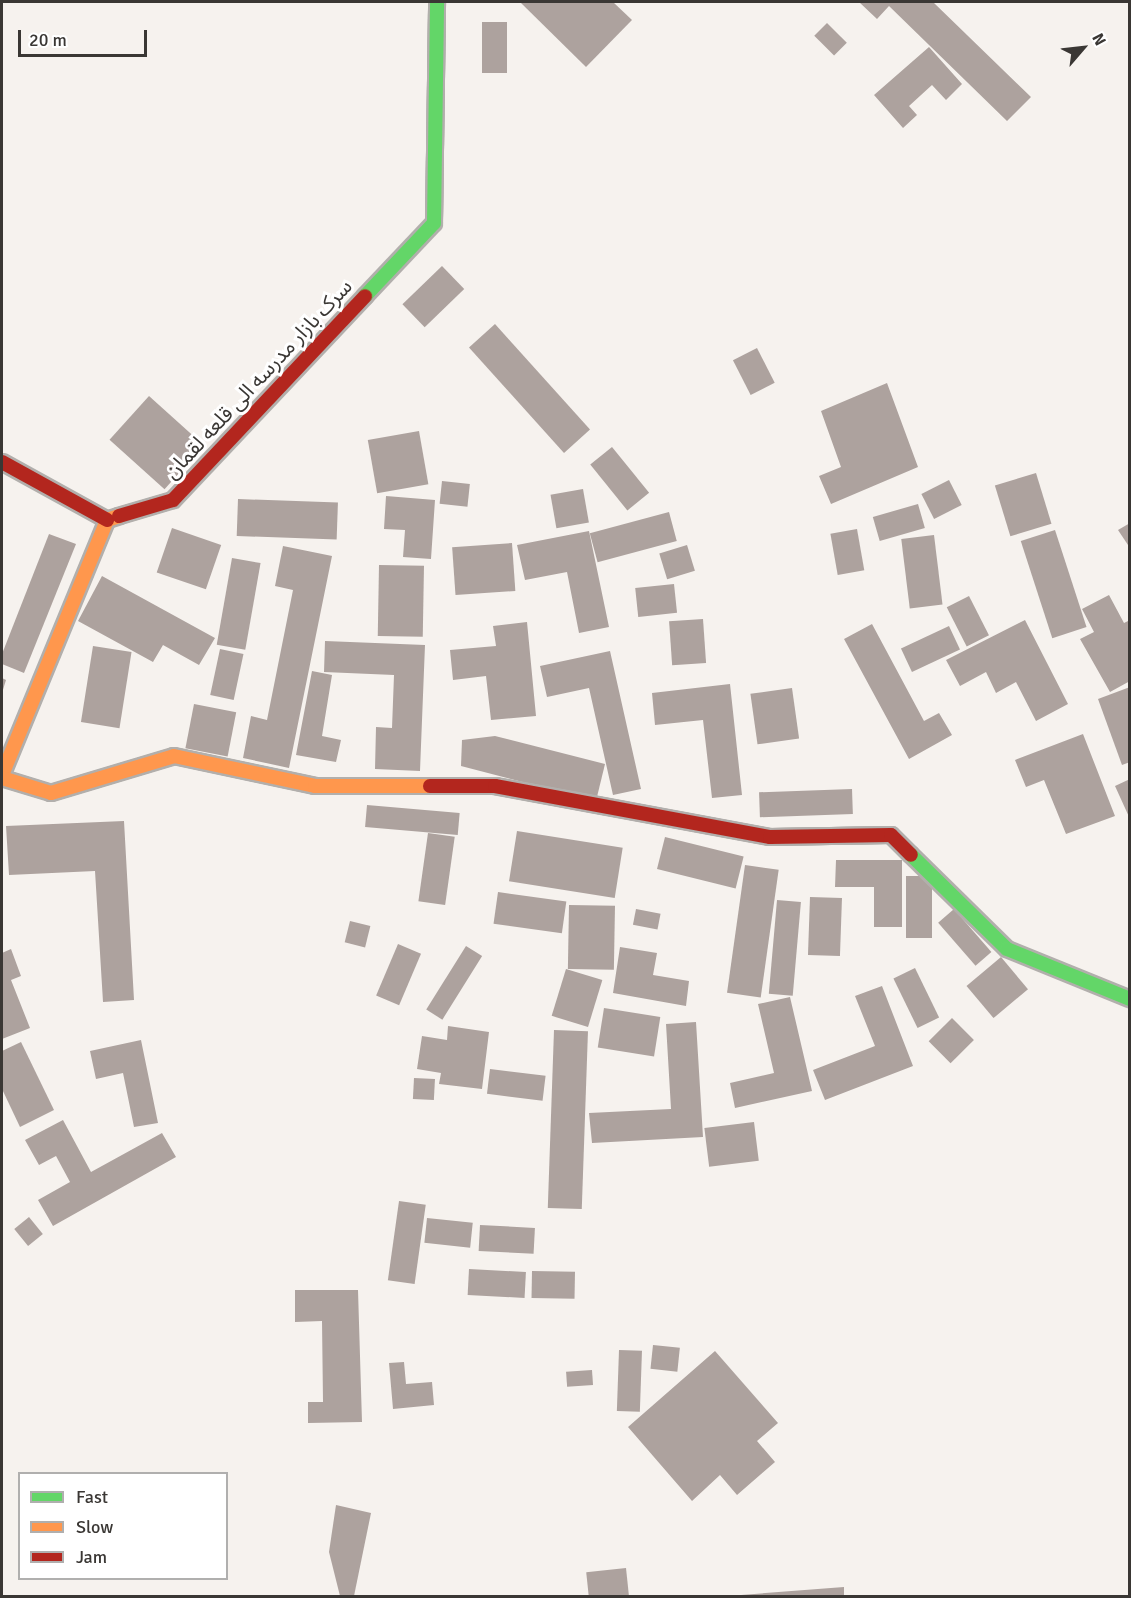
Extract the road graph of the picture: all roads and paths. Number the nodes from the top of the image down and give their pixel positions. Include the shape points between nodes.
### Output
1 (437, 2) edge
2 (2, 462) edge
3 (107, 519) junction
4 (2, 777) edge
5 (1130, 999) edge

1 - 3 street, سرک بازار مدرسه الی قلعه لقمان via 434,222 173,500
2 - 3 street
3 - 4 street
4 - 5 street via 51,793 174,756 315,786 495,786 770,837 891,835 1007,949

